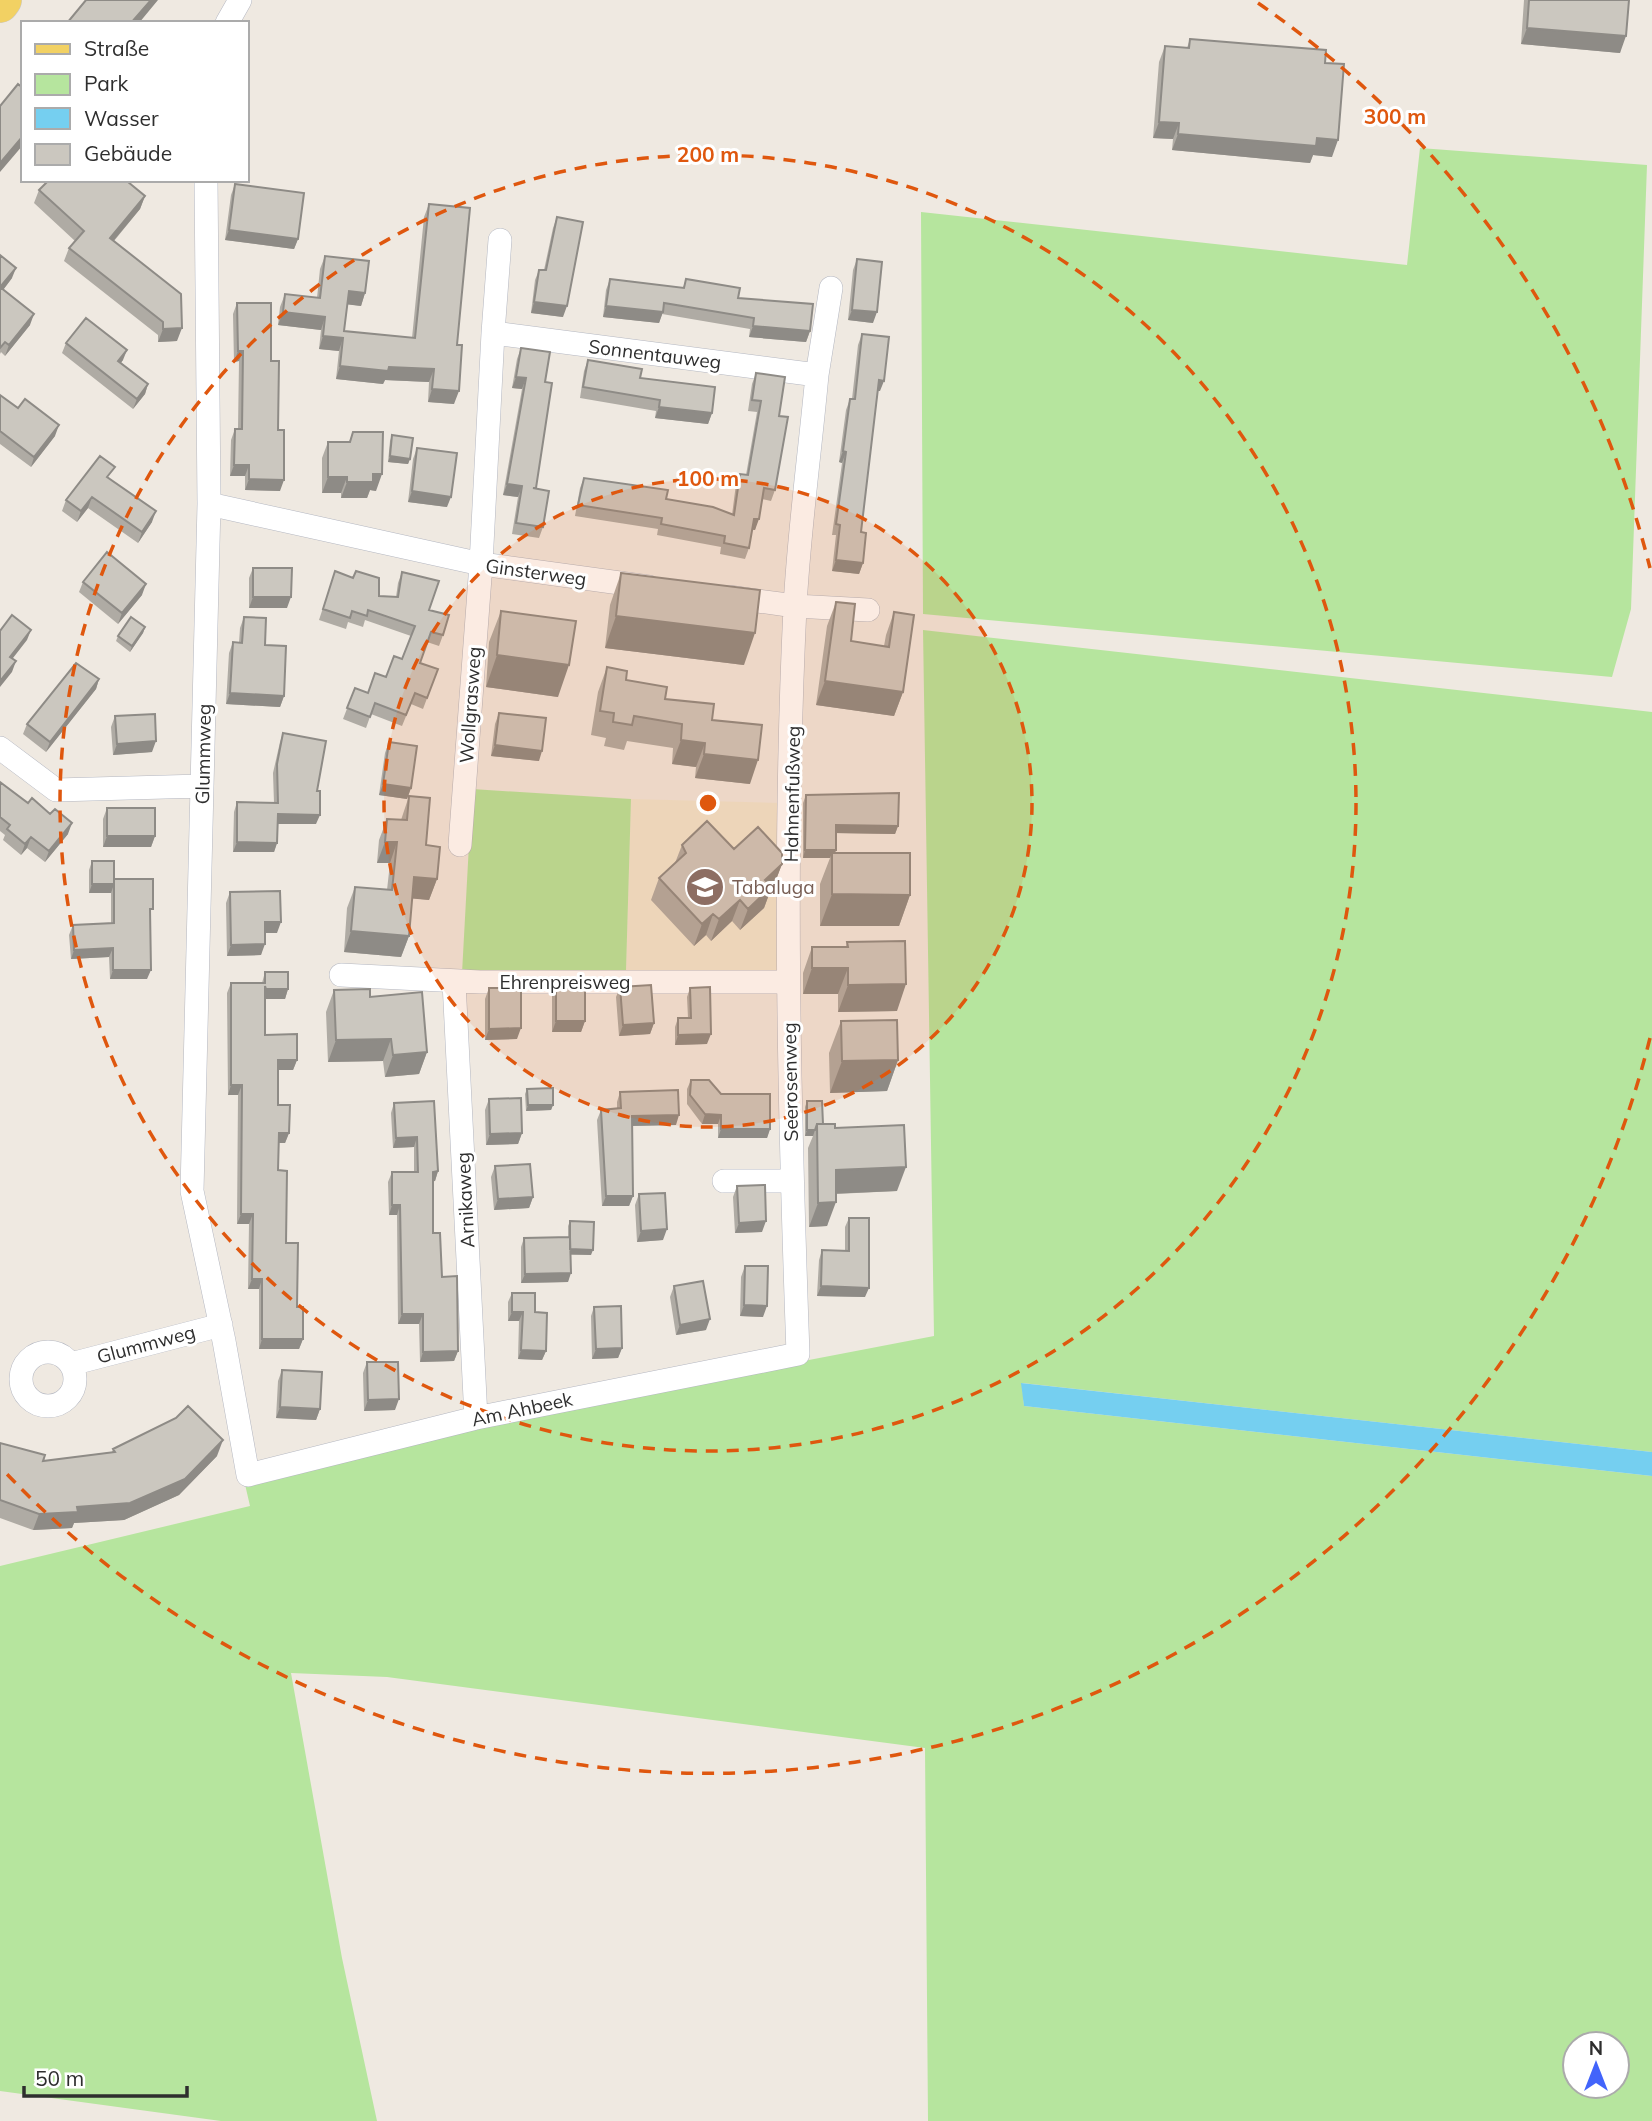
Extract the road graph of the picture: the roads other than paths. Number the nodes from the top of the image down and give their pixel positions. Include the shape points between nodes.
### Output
1 (240, 0) edge
2 (228, 21) edge
3 (206, 182) edge
4 (500, 240) dead end
5 (831, 288) dead end
6 (493, 333) junction
7 (817, 375) junction
8 (209, 504) junction
9 (481, 564) junction
10 (672, 590) edge
11 (713, 595) edge
12 (795, 606) junction
13 (868, 610) dead end
14 (0, 748) edge
15 (202, 786) junction
16 (460, 845) dead end
17 (341, 975) dead end
18 (453, 982) junction
19 (788, 982) junction
20 (724, 1181) dead end
21 (792, 1181) junction
22 (220, 1325) junction
23 (798, 1354) joint
24 (71, 1364) dead end
25 (476, 1418) junction
26 (248, 1475) joint

1 - 2 street
3 - 8 street, Glummweg
4 - 6 street
5 - 7 street
6 - 7 street, Sonnentauweg
6 - 9 street
7 - 12 street
8 - 9 street, Ginsterweg
8 - 15 street, Glummweg
9 - 10 street, Ginsterweg
9 - 16 street, Wollgrasweg
11 - 12 street
12 - 13 street
12 - 19 street, Hahnenfußweg
14 - 15 street via 55,790
15 - 22 street, Glummweg via 191,1191
17 - 18 street, Ehrenpreisweg
18 - 19 street, Ehrenpreisweg
18 - 25 street, Arnikaweg
19 - 21 street, Seerosenweg
20 - 21 street
21 - 23 street, Seerosenweg
22 - 24 street, Glummweg
22 - 26 street, Glummweg
23 - 25 street, Am Ahbeek
25 - 26 street, Am Ahbeek

